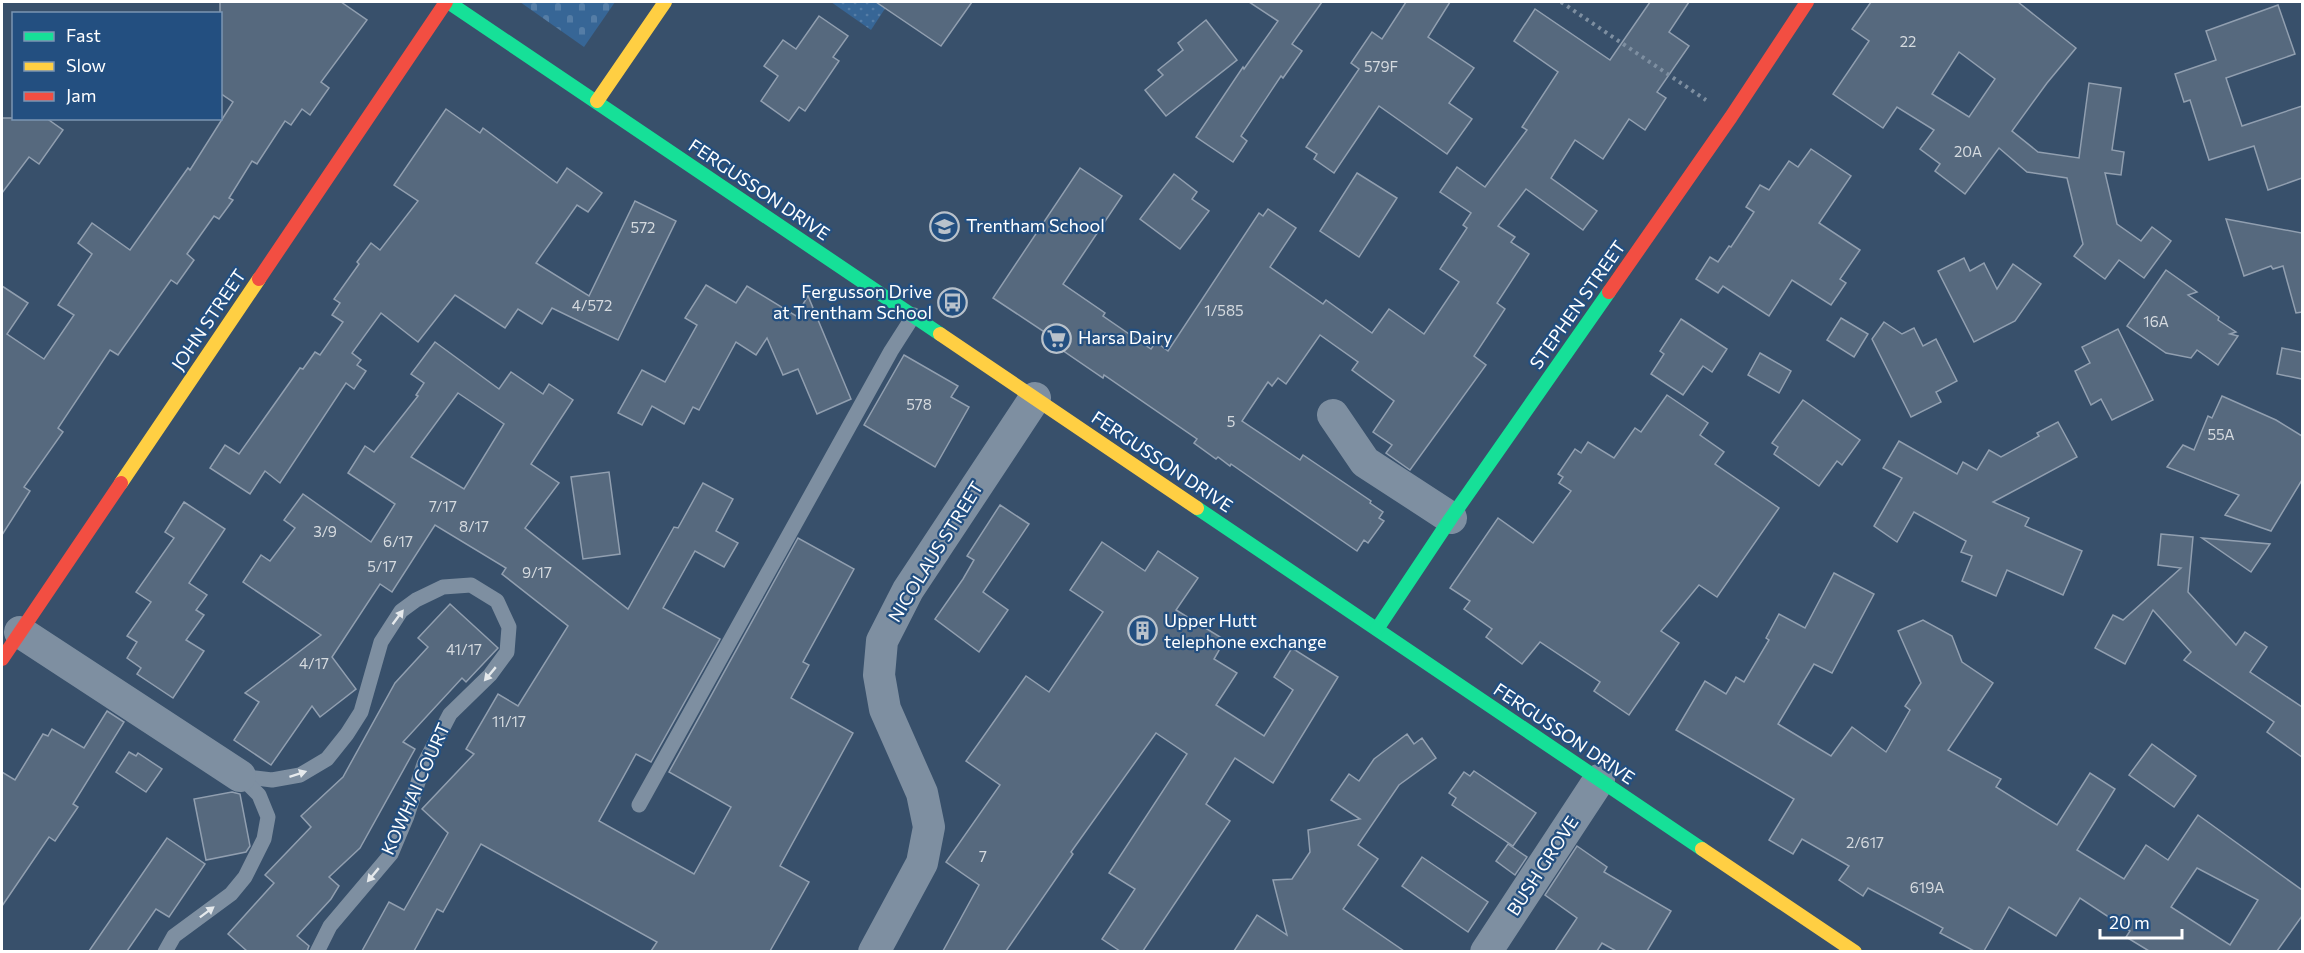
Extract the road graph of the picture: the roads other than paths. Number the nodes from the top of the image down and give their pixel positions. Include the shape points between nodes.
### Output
1 (447, 2) edge
2 (665, 2) edge
3 (1808, 2) edge
4 (597, 100) junction
5 (914, 315) junction
6 (1035, 398) junction
7 (1333, 415) dead end
8 (1451, 518) junction
9 (1377, 628) junction
10 (20, 632) junction
11 (2, 659) edge
12 (240, 776) junction
13 (1599, 780) junction
14 (639, 805) dead end
15 (1845, 949) edge
16 (165, 951) edge
17 (317, 951) edge
18 (874, 951) edge
19 (1486, 951) edge

1 - 4 main road, FERGUSSON DRIVE
1 - 10 main road, JOHN STREET
2 - 4 main road
3 - 8 main road, STEPHEN STREET
4 - 5 main road, FERGUSSON DRIVE
5 - 6 main road, FERGUSSON DRIVE
5 - 14 lane
6 - 9 main road, FERGUSSON DRIVE
6 - 18 street, NICOLAUS STREET via 908,590 882,641 879,675 885,709 922,794 929,827 922,863
7 - 8 street via 1365,462
8 - 9 main road, STEPHEN STREET
9 - 13 main road, FERGUSSON DRIVE
10 - 11 main road, JOHN STREET
10 - 12 street, KOWHAI COURT
16 -> 12 lane, KOWHAI COURT via 174,936 231,894 245,877 264,839 268,817 259,795
12 -> 17 lane, KOWHAI COURT via 272,780 300,775 327,759 361,712 381,642 402,611 416,600 443,587 471,585 497,601 509,627 507,652 490,675 450,714 424,764 391,854 330,926
13 - 15 main road, FERGUSSON DRIVE
13 - 19 street, BUSH GROVE

